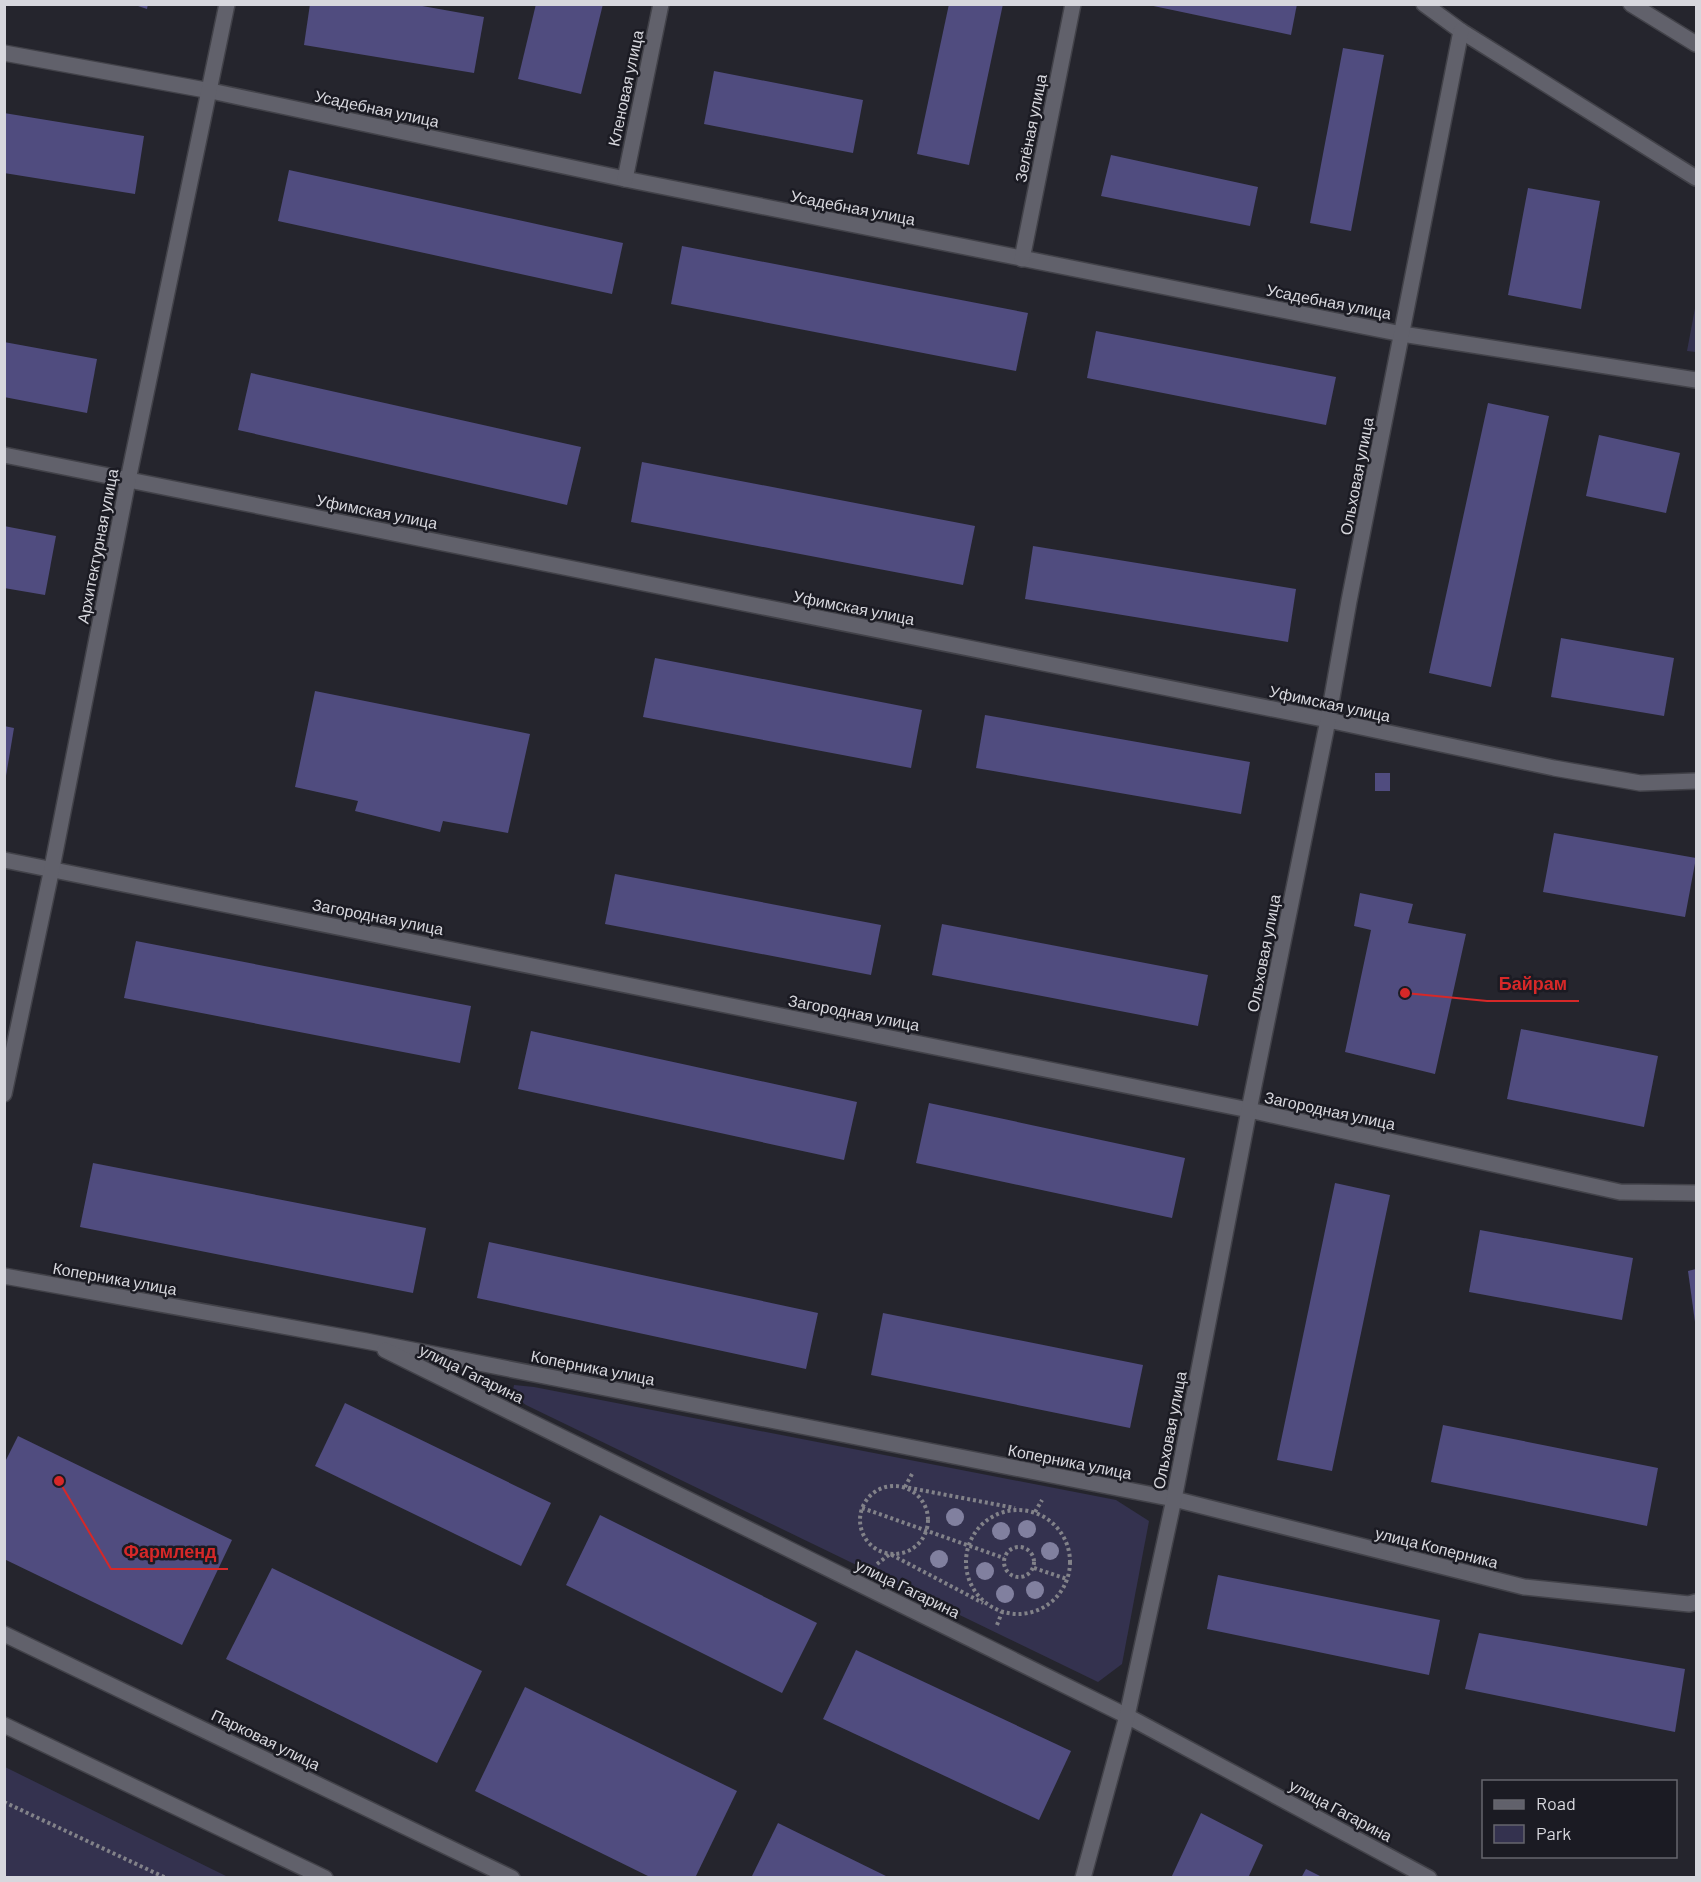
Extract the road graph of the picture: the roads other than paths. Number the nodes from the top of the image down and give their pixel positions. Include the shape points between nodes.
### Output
1 (227, 4) edge
2 (661, 4) edge
3 (1073, 4) edge
4 (1424, 4) edge
5 (1631, 4) edge
6 (1461, 31) junction
7 (1696, 44) edge
8 (4, 53) edge
9 (211, 91) junction
10 (1696, 178) edge
11 (625, 179) junction
12 (1022, 260) junction
13 (1402, 334) junction
14 (1696, 380) edge
15 (4, 455) edge
16 (128, 480) junction
17 (1328, 720) junction
18 (1696, 781) edge
19 (4, 860) edge
20 (52, 868) junction
21 (4, 1094) edge
22 (1249, 1110) junction
23 (1696, 1193) edge
24 (4, 1276) edge
25 (366, 1341) junction
26 (1174, 1499) junction
27 (1696, 1602) edge
28 (4, 1634) edge
29 (1127, 1716) junction
30 (4, 1725) edge
31 (325, 1878) edge
32 (512, 1878) edge
33 (1083, 1878) edge
34 (1429, 1878) edge

1 - 9 street, Архитектурная улица
2 - 11 street, Кленовая улица
3 - 12 street, Зелёная улица
4 - 6 street
5 - 7 street
6 - 10 street
6 - 13 street, Ольховая улица
8 - 9 street, Усадебная улица
9 - 11 street, Усадебная улица
9 - 16 street, Архитектурная улица
11 - 12 street, Усадебная улица
12 - 13 street, Усадебная улица
13 - 14 street, Усадебная улица
13 - 17 street, Ольховая улица
15 - 16 street, Уфимская улица
16 - 17 street, Уфимская улица
16 - 20 street, Архитектурная улица
17 - 18 street, Уфимская улица via 1640,783
17 - 22 street, Ольховая улица
19 - 20 street, Загородная улица
20 - 21 street, Архитектурная улица
20 - 22 street, Загородная улица
22 - 23 street, Загородная улица via 1620,1192
22 - 26 street, Ольховая улица
24 - 25 street, Коперника улица
25 - 26 street, Коперника улица
25 - 29 street, улица Гагарина
26 - 27 street, улица Коперника via 1524,1587
26 - 29 street, Ольховая улица
28 - 32 street, Парковая улица
29 - 33 street, Ольховая улица
29 - 34 street, улица Гагарина
30 - 31 street

